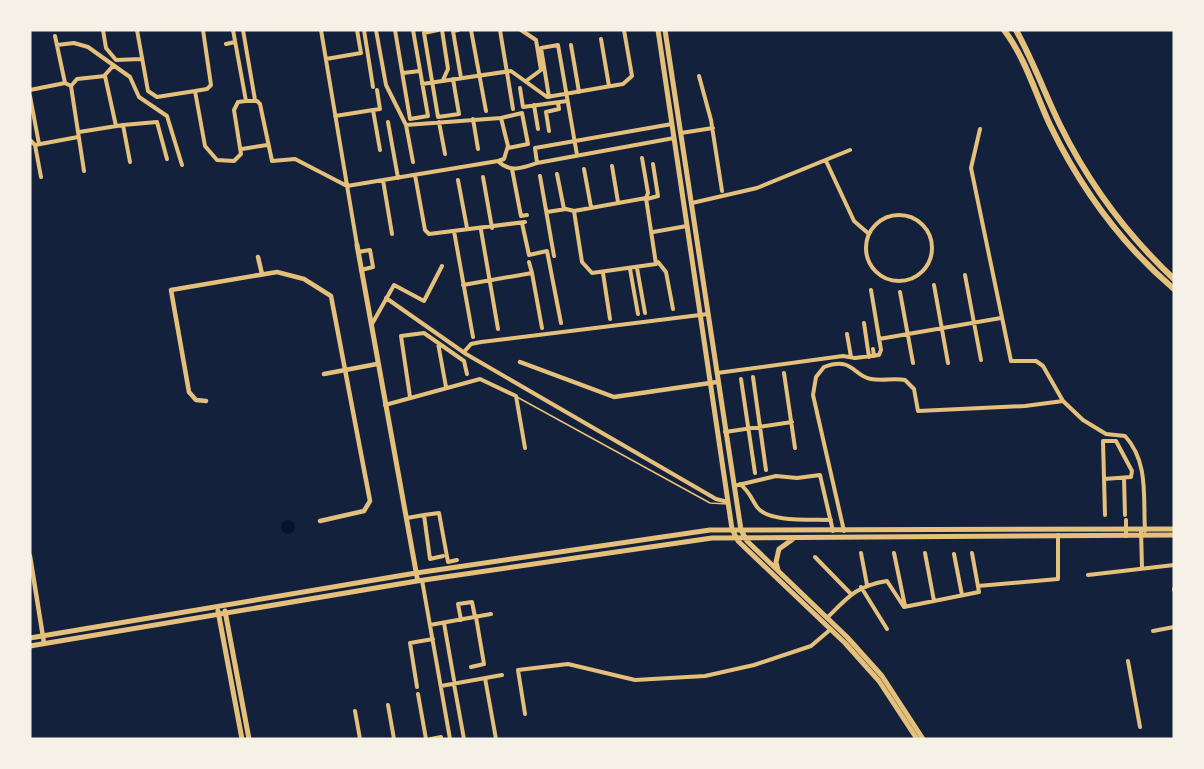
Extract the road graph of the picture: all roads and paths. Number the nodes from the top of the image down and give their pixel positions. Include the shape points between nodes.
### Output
1 (103, 30) edge
2 (137, 30) edge
3 (203, 30) edge
4 (233, 30) edge
5 (243, 30) edge
6 (321, 30) edge
7 (357, 30) edge
8 (364, 30) edge
9 (376, 30) edge
10 (395, 30) edge
11 (413, 30) edge
12 (440, 30) edge
13 (458, 30) edge
14 (471, 30) edge
15 (500, 30) edge
16 (521, 30) edge
17 (624, 30) edge
18 (658, 30) edge
19 (665, 30) edge
20 (1004, 30) edge
21 (1016, 30) edge
22 (56, 36) dead end
23 (601, 39) dead end
24 (235, 42) junction
25 (225, 44) dead end
26 (57, 45) junction
27 (571, 45) dead end
28 (141, 59) junction
29 (326, 59) junction
30 (112, 66) junction
31 (420, 70) junction
32 (507, 71) junction
33 (403, 74) junction
34 (480, 75) junction
35 (104, 76) junction
36 (699, 76) dead end
37 (461, 78) junction
38 (453, 79) junction
39 (443, 80) junction
40 (526, 81) junction
41 (432, 82) junction
42 (65, 83) junction
43 (422, 84) junction
44 (70, 86) junction
45 (609, 86) junction
46 (520, 88) dead end
47 (30, 90) edge
48 (195, 91) junction
49 (579, 92) junction
50 (566, 94) junction
51 (30, 96) edge
52 (549, 97) junction
53 (255, 100) junction
54 (246, 101) junction
55 (567, 101) junction
56 (558, 103) junction
57 (534, 105) junction
58 (513, 109) dead end
59 (373, 110) junction
60 (486, 111) dead end
61 (162, 112) junction
62 (335, 116) junction
63 (501, 118) junction
64 (472, 119) junction
65 (156, 121) junction
66 (388, 122) dead end
67 (439, 122) junction
68 (679, 123) junction
69 (672, 124) junction
70 (123, 125) junction
71 (406, 125) junction
72 (116, 126) junction
73 (538, 129) dead end
74 (713, 129) junction
75 (980, 129) dead end
76 (549, 131) dead end
77 (78, 135) junction
78 (681, 135) junction
79 (674, 138) junction
80 (30, 140) edge
81 (575, 141) junction
82 (268, 144) junction
83 (37, 145) junction
84 (508, 148) junction
85 (242, 149) junction
86 (478, 149) dead end
87 (380, 150) dead end
88 (850, 150) dead end
89 (445, 154) dead end
90 (577, 155) junction
91 (642, 158) dead end
92 (167, 159) dead end
93 (498, 161) junction
94 (826, 161) junction
95 (130, 162) dead end
96 (412, 162) dead end
97 (537, 162) junction
98 (653, 164) dead end
99 (182, 165) dead end
100 (612, 166) dead end
101 (512, 169) junction
102 (584, 169) dead end
103 (84, 171) dead end
104 (557, 174) dead end
105 (415, 175) junction
106 (540, 176) dead end
107 (41, 177) dead end
108 (483, 177) dead end
109 (398, 178) junction
110 (383, 180) junction
111 (458, 180) dead end
112 (347, 186) junction
113 (722, 190) dead end
114 (646, 198) junction
115 (618, 202) junction
116 (691, 204) junction
117 (591, 207) junction
118 (564, 209) junction
119 (574, 211) junction
120 (547, 212) junction
121 (526, 215) dead end
122 (460, 221) dead end
123 (694, 225) junction
124 (687, 226) junction
125 (492, 228) junction
126 (464, 229) junction
127 (481, 230) junction
128 (454, 231) junction
129 (653, 232) junction
130 (392, 234) dead end
131 (869, 234) junction
132 (357, 248) junction
133 (554, 256) dead end
134 (258, 257) dead end
135 (529, 262) dead end
136 (658, 262) junction
137 (442, 266) dead end
138 (637, 268) junction
139 (630, 269) junction
140 (361, 270) junction
141 (532, 273) junction
142 (603, 273) junction
143 (262, 274) junction
144 (965, 275) dead end
145 (1174, 279) edge
146 (490, 280) junction
147 (463, 285) junction
148 (934, 285) dead end
149 (1174, 289) edge
150 (871, 290) dead end
151 (900, 292) dead end
152 (386, 298) junction
153 (673, 309) dead end
154 (645, 313) dead end
155 (638, 314) dead end
156 (708, 314) junction
157 (700, 315) junction
158 (1001, 318) junction
159 (610, 319) dead end
160 (974, 322) junction
161 (561, 323) dead end
162 (864, 323) dead end
163 (370, 327) junction
164 (542, 328) dead end
165 (942, 328) junction
166 (498, 329) dead end
167 (908, 333) junction
168 (847, 334) dead end
169 (473, 337) dead end
170 (879, 339) junction
171 (438, 343) junction
172 (873, 349) dead end
173 (464, 352) junction
174 (851, 357) junction
175 (872, 357) junction
176 (981, 360) dead end
177 (520, 362) dead end
178 (913, 363) dead end
179 (948, 363) dead end
180 (377, 364) junction
181 (346, 370) junction
182 (784, 373) dead end
183 (324, 374) dead end
184 (467, 374) dead end
185 (716, 374) junction
186 (753, 377) dead end
187 (741, 379) dead end
188 (717, 382) junction
189 (710, 383) junction
190 (446, 387) junction
191 (516, 396) junction
192 (411, 398) junction
193 (1063, 401) junction
194 (206, 402) dead end
195 (385, 405) junction
196 (792, 422) junction
197 (760, 427) junction
198 (748, 429) junction
199 (725, 432) junction
200 (525, 448) dead end
201 (795, 448) dead end
202 (766, 470) dead end
203 (755, 473) dead end
204 (1124, 478) junction
205 (1104, 479) junction
206 (737, 485) junction
207 (728, 503) junction
208 (1105, 514) dead end
209 (424, 515) junction
210 (406, 518) junction
211 (320, 520) dead end
212 (831, 520) junction
213 (732, 529) junction
214 (1174, 529) edge
215 (741, 530) junction
216 (833, 531) junction
217 (844, 531) junction
218 (1058, 533) junction
219 (1126, 533) junction
220 (1143, 533) junction
221 (1174, 535) edge
222 (717, 538) junction
223 (736, 538) junction
224 (744, 538) junction
225 (797, 538) junction
226 (748, 551) junction
227 (861, 553) dead end
228 (894, 553) dead end
229 (925, 553) dead end
230 (972, 553) dead end
231 (954, 554) dead end
232 (30, 556) edge
233 (443, 556) dead end
234 (815, 558) dead end
235 (457, 560) dead end
236 (1174, 565) edge
237 (1142, 568) junction
238 (778, 572) junction
239 (416, 573) junction
240 (1088, 575) dead end
241 (420, 581) junction
242 (867, 585) junction
243 (978, 586) junction
244 (861, 587) junction
245 (851, 594) junction
246 (962, 595) junction
247 (934, 601) junction
248 (221, 606) junction
249 (905, 606) junction
250 (222, 614) junction
251 (491, 614) dead end
252 (475, 617) junction
253 (827, 618) junction
254 (461, 620) junction
255 (444, 623) junction
256 (430, 625) junction
257 (832, 627) junction
258 (1174, 627) edge
259 (887, 629) dead end
260 (1153, 631) dead end
261 (43, 635) junction
262 (30, 638) edge
263 (433, 639) junction
264 (44, 643) junction
265 (30, 646) edge
266 (1128, 661) dead end
267 (471, 667) dead end
268 (502, 675) dead end
269 (485, 678) junction
270 (454, 682) junction
271 (441, 686) junction
272 (417, 687) dead end
273 (418, 694) dead end
274 (388, 705) dead end
275 (355, 711) dead end
276 (525, 714) dead end
277 (1140, 727) dead end
278 (441, 737) dead end
279 (242, 739) edge
280 (249, 739) edge
281 (360, 739) edge
282 (394, 739) edge
283 (426, 739) edge
284 (431, 739) edge
285 (450, 739) edge
286 (464, 739) edge
287 (496, 739) edge
288 (917, 739) edge
289 (923, 739) edge

1 - 28 street via 106,48 116,60
2 - 28 street
3 - 48 street via 212,85 207,90
4 - 24 street
5 - 53 street
6 - 29 street
7 - 29 street via 361,53
8 - 59 street via 380,109
9 - 71 street via 386,85
10 - 33 street
11 - 31 street
12 - 39 street via 448,69
12 - 41 street via 424,33
13 - 37 street via 453,31
14 - 34 street
15 - 32 street
16 - 40 street via 536,40 541,70
17 - 45 street via 632,76 627,82
18 - 69 main road
19 - 68 main road
20 - 149 highway via 1028,72 1077,179 1144,263
21 - 145 highway via 1060,125 1100,196 1125,229
22 - 26 street
23 - 45 street
24 - 25 street
24 - 54 street
26 - 30 street via 80,44
26 - 42 street
27 - 49 street
28 - 48 street via 145,83 152,96
29 - 62 street
30 - 35 street
30 - 61 street via 130,77 139,97
31 - 33 street
31 - 43 street
32 - 34 street
32 - 40 street
32 - 58 street
33 - 43 street via 411,119 428,116
34 - 37 street
34 - 60 street
35 - 44 street via 76,79
35 - 72 street
36 - 74 street
37 - 38 street
38 - 39 street
38 - 41 street via 459,114 438,117
39 - 41 street
40 - 52 street
41 - 43 street
42 - 44 street
42 - 47 street
44 - 77 street
45 - 49 street
46 - 57 street via 524,107
48 - 85 street via 205,146 212,157 234,161
49 - 50 street
50 - 52 street
50 - 52 street via 558,45 541,48
50 - 55 street
51 - 83 street
53 - 54 street
53 - 82 street via 262,111
54 - 85 street via 238,102 234,110
55 - 56 street
55 - 81 street
56 - 57 street
56 - 76 street via 559,109 546,112
57 - 73 street
59 - 62 street
59 - 87 street
61 - 65 street
61 - 99 street via 171,123
62 - 112 street
63 - 64 street
63 - 84 street
63 - 84 street via 522,114 528,144
64 - 67 street
64 - 86 street
65 - 70 street
65 - 92 street
66 - 109 street
67 - 71 street
67 - 89 street
68 - 69 main road
68 - 78 main road
69 - 79 main road
69 - 81 street
70 - 72 street
70 - 95 street
71 - 96 street
72 - 77 street
74 - 78 street
74 - 113 street
75 - 158 street via 971,168
77 - 83 street
77 - 103 street
78 - 79 main road
78 - 116 main road
79 - 90 street
79 - 124 main road
80 - 83 street
81 - 90 street
81 - 97 street via 534,148
82 - 85 street
82 - 112 street via 272,161 295,159
83 - 107 street
84 - 93 street via 504,159
88 - 94 street
90 - 97 street
91 - 114 street
93 - 101 street
93 - 105 street
94 - 116 street via 757,188
94 - 131 street via 854,221
97 - 101 street
98 - 114 street via 658,196
100 - 115 street
101 - 121 street via 521,216
102 - 117 street
104 - 118 street
105 - 109 street
105 - 128 street via 427,232 432,235
106 - 120 street
108 - 125 street
109 - 110 street
110 - 112 street
110 - 130 street
111 - 126 street
112 - 132 street
114 - 115 street
114 - 129 street
115 - 117 street
116 - 123 main road
117 - 119 street
118 - 119 street
118 - 120 street
119 - 142 street via 582,262 592,273
120 - 133 street
122 - 126 street
123 - 124 main road
123 - 156 main road
124 - 129 street
124 - 157 main road
125 - 127 street
125 - 161 street via 523,223 529,255 548,251
126 - 127 street
126 - 128 street
127 - 146 street
128 - 147 street
129 - 136 street
131 - 131 street via 869,262 885,278 896,281 917,276 930,258 932,248 925,228 907,216 886,217
132 - 140 main road
132 - 140 street via 370,250 373,267
134 - 143 street
135 - 141 street
136 - 138 street
136 - 153 street via 666,272
137 - 152 street via 424,301 394,285
138 - 139 street
138 - 154 street
139 - 142 street
139 - 155 street
140 - 163 main road
141 - 146 street
141 - 164 street
142 - 159 street
143 - 181 street via 295,275 331,297
143 - 194 street via 171,290 189,392 196,400
144 - 160 street
146 - 147 street
146 - 166 street
147 - 169 street
148 - 165 street
150 - 170 street
151 - 167 street
152 - 163 street
152 - 173 street
156 - 157 street
156 - 185 main road
157 - 173 street via 481,342 471,344
157 - 189 main road
158 - 160 street
158 - 193 street via 1011,361 1036,361 1043,366
160 - 165 street
160 - 176 street
162 - 175 street
163 - 180 main road
165 - 167 street
165 - 179 street
167 - 170 street
167 - 178 street
168 - 174 street
170 - 175 street via 881,354
171 - 184 street via 464,361
171 - 190 street
171 - 192 street via 424,333 401,336
172 - 175 street
173 - 207 street via 594,430
174 - 175 street
174 - 185 street
177 - 189 street via 614,397
180 - 181 street
180 - 195 main road
181 - 183 street
181 - 211 street via 369,506 357,513
182 - 196 street
185 - 188 main road
186 - 197 street
187 - 198 street
188 - 189 street
188 - 199 main road
189 - 207 main road
190 - 191 street via 480,378
190 - 192 street
191 - 200 street
191 - 207 lane via 710,503
192 - 195 street
193 - 217 street via 918,411 914,389 905,380 869,379 845,364 824,367 816,377 813,395
193 - 220 street via 1083,420 1106,434 1125,436 1136,448 1142,465
195 - 210 main road
196 - 197 street
196 - 201 street
197 - 198 street
197 - 202 street
198 - 199 street
198 - 203 street
199 - 206 main road
204 - 205 street
204 - 205 street via 1130,478 1132,471 1116,441 1103,441
204 - 219 street
205 - 208 street
206 - 212 street via 750,493 757,508 769,515
206 - 212 street via 776,476 820,475
206 - 215 main road
207 - 213 main road
209 - 210 street
209 - 233 street via 430,559
209 - 235 street via 440,513 448,562
210 - 239 main road
212 - 216 street
213 - 215 main road
213 - 223 main road
213 - 239 main road
214 - 220 main road
215 - 216 main road
215 - 224 main road
216 - 217 main road
217 - 218 main road
218 - 219 main road
218 - 225 main road
218 - 243 street via 1059,579
219 - 220 main road
220 - 221 main road
220 - 237 street
222 - 223 main road
222 - 226 main road
222 - 241 main road
223 - 224 main road
223 - 226 main road
224 - 225 main road
224 - 238 main road
225 - 238 main road via 779,549
226 - 257 main road
227 - 242 street
228 - 249 street
229 - 247 street
230 - 243 street
231 - 246 street
232 - 261 street
234 - 245 street
236 - 237 street
237 - 240 street
238 - 253 main road
239 - 241 main road
239 - 248 main road
241 - 250 main road
241 - 256 street
242 - 244 street
242 - 249 street via 887,581
243 - 246 street via 979,592
244 - 245 street
244 - 259 street
245 - 253 street
246 - 247 street
247 - 249 street
248 - 250 main road
248 - 261 main road
250 - 264 main road
250 - 279 main road
250 - 280 main road
251 - 252 street
252 - 254 street
252 - 254 street via 472,602 459,604
252 - 267 street via 484,664
253 - 257 main road
254 - 255 street
255 - 256 street
255 - 270 street
256 - 263 street
257 - 276 street via 811,646 754,666 705,676 635,680 568,664 518,670
257 - 288 main road via 879,681
257 - 289 main road via 882,676
258 - 260 street
261 - 262 main road
261 - 264 street
263 - 271 street
263 - 272 street via 410,643
264 - 265 main road
266 - 277 street
268 - 269 street
269 - 270 street
269 - 287 street
270 - 271 street
270 - 286 street
271 - 285 street
273 - 283 street
274 - 282 street
275 - 281 street
278 - 284 street

